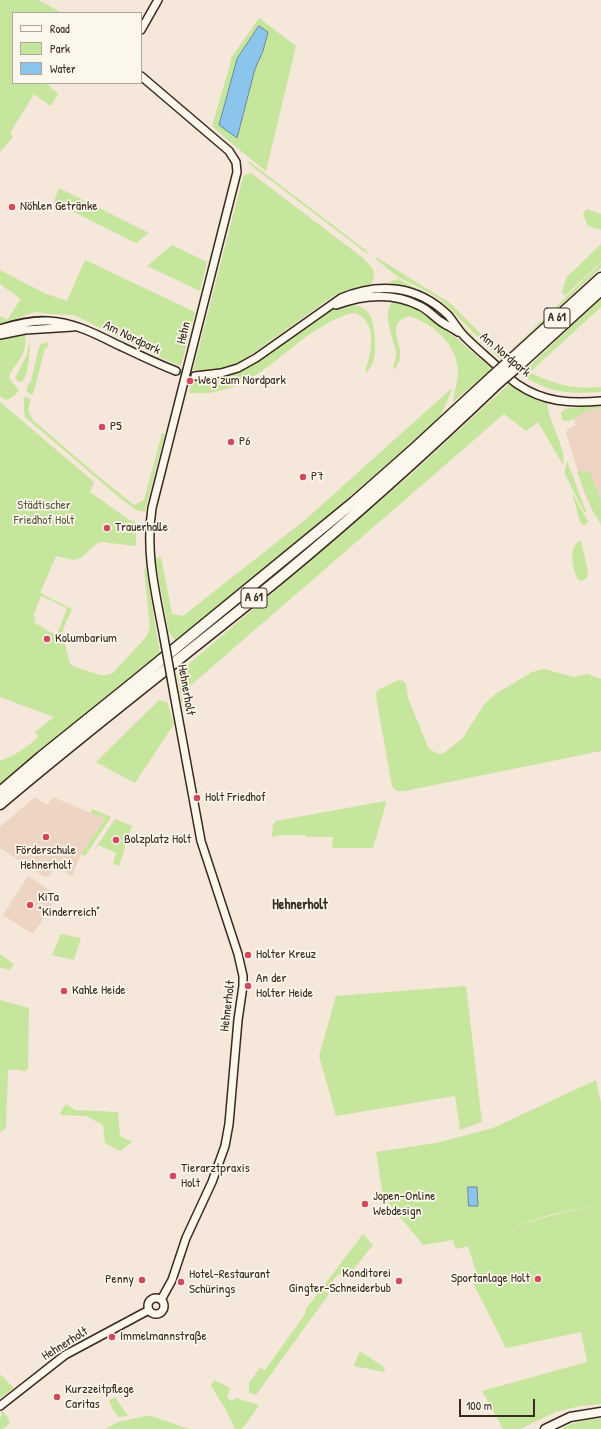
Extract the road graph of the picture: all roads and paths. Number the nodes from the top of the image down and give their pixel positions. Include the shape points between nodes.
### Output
1 (158, 0) edge
2 (142, 28) edge
3 (142, 77) edge
4 (601, 278) edge
5 (601, 290) edge
6 (77, 327) junction
7 (0, 329) edge
8 (0, 335) edge
9 (516, 361) junction
10 (176, 371) tunnel mouth
11 (195, 376) tunnel mouth
12 (496, 380) junction
13 (601, 401) edge
14 (164, 638) joint
15 (0, 792) edge
16 (0, 804) edge
17 (161, 1300) junction
18 (149, 1310) junction
19 (2, 1405) edge
20 (601, 1412) edge
21 (545, 1429) edge

1 - 2 street
3 - 14 street, Hehn via 230,151 236,162 237,172 152,508 149,530 150,557
4 - 9 highway, A 61
5 - 9 highway, A 61
6 - 7 street, Am Nordpark via 65,323 37,321
6 - 8 street, Am Nordpark via 26,330
6 - 10 street, Am Nordpark
9 - 12 highway, A 61, bridge
11 - 13 street, Am Nordpark via 238,368 326,309 367,297 386,296 421,306 464,336 517,384 536,394 559,402
12 - 15 highway, A 61 via 354,502
12 - 16 highway, A 61 via 431,446 294,566
14 - 17 street, Hehnerholt, bridge via 201,841 238,954 243,986 225,1146 212,1182 186,1238 172,1280
17 - 18 street, Hehnerholt via 155,1299 150,1302
17 - 18 street, Hehnerholt via 164,1307 162,1312 156,1314
18 - 19 street, Hehnerholt via 65,1355
20 - 21 main road via 570,1418

